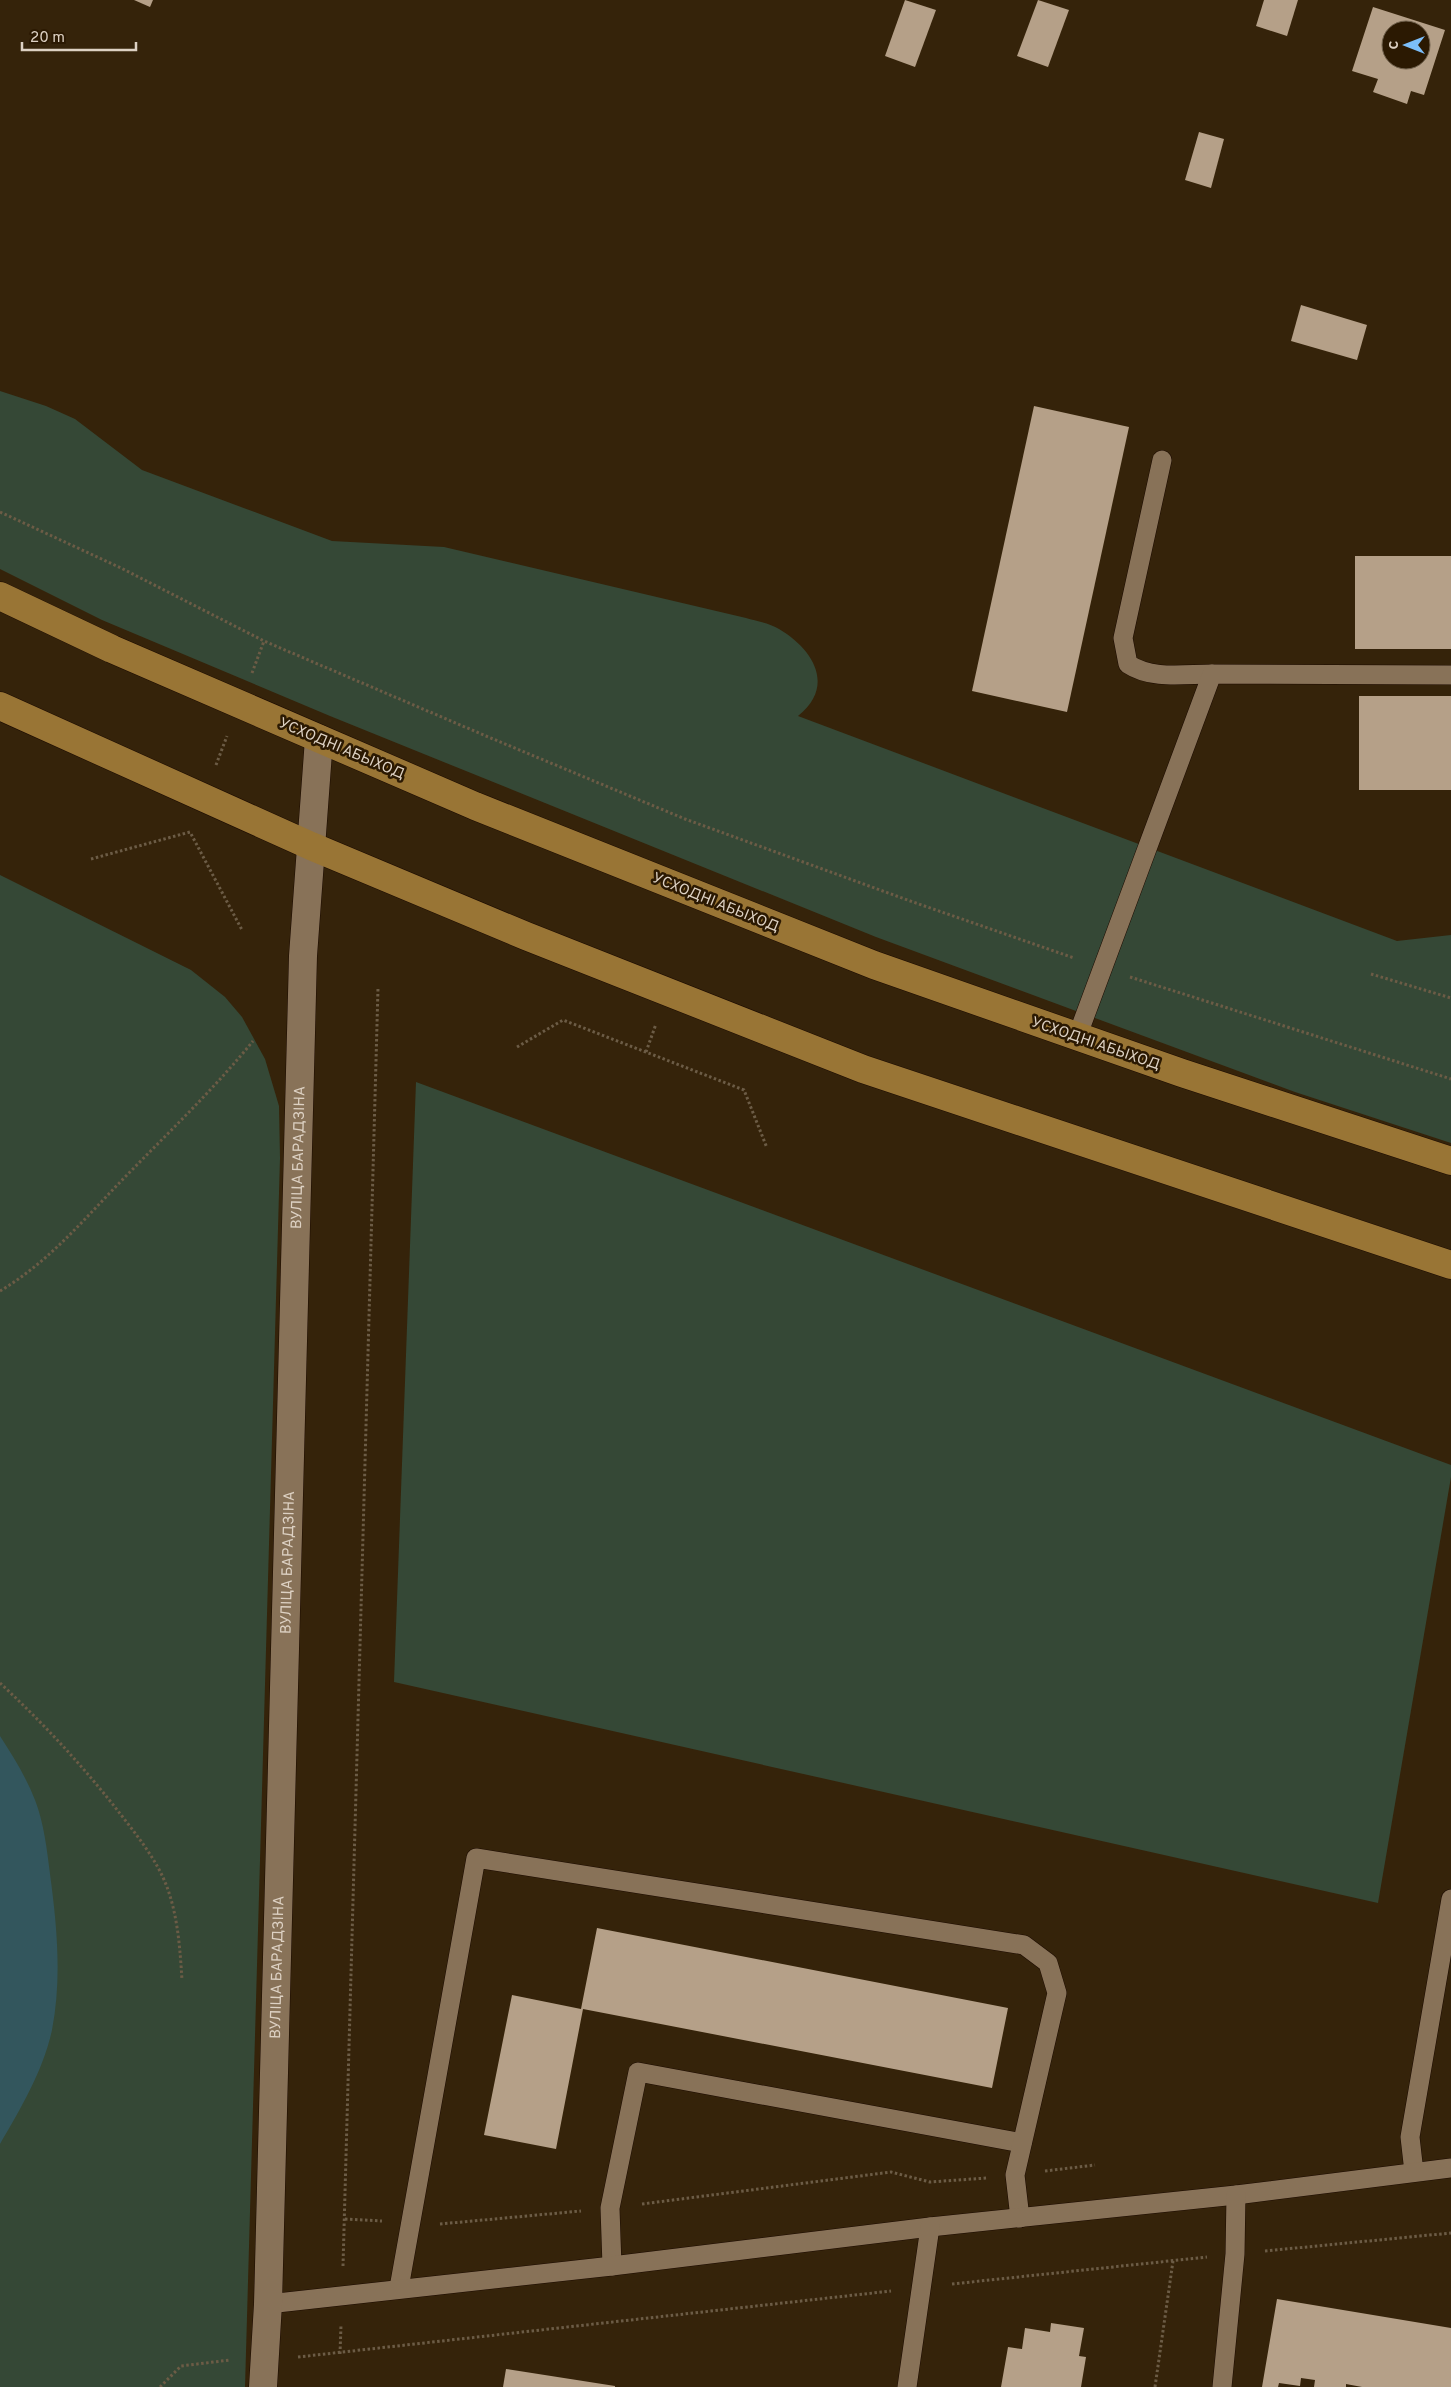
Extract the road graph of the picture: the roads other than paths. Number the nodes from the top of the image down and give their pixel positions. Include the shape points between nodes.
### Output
1 (1162, 460) dead end
2 (0, 596) edge
3 (1212, 674) junction
4 (1451, 675) edge
5 (0, 706) edge
6 (319, 739) junction
7 (311, 846) junction
8 (1078, 1037) junction
9 (1451, 1161) edge
10 (1451, 1265) edge
11 (1451, 1899) edge
12 (1442, 1999) edge
13 (1022, 2143) junction
14 (1451, 2168) edge
15 (1414, 2172) junction
16 (1236, 2195) junction
17 (1020, 2218) junction
18 (930, 2227) junction
19 (612, 2266) junction
20 (399, 2288) junction
21 (268, 2304) junction
22 (263, 2387) edge
23 (907, 2387) edge
24 (1222, 2387) edge

1 - 3 lane via 1122,638 1124,651 1128,664 1152,674
2 - 6 main road, УСХОДНІ АБЫХОД via 112,649
3 - 4 lane
3 - 8 lane
5 - 7 main road
6 - 7 street, ВУЛІЦА БАРАДЗІНА
6 - 8 main road, УСХОДНІ АБЫХОД via 475,806 874,966
7 - 10 main road via 534,940 863,1069
7 - 21 street, ВУЛІЦА БАРАДЗІНА via 303,956
8 - 9 main road, УСХОДНІ АБЫХОД
11 - 12 lane
12 - 15 lane via 1410,2137
13 - 17 lane via 1015,2175
13 - 19 lane via 638,2072 610,2208
13 - 20 lane via 1056,1993 1048,1963 1024,1946 476,1858
14 - 15 lane
15 - 16 lane
16 - 17 lane
16 - 24 lane via 1235,2254
17 - 18 lane
18 - 19 lane
18 - 23 lane
19 - 20 lane
20 - 21 lane
21 - 22 street, ВУЛІЦА БАРАДЗІНА

